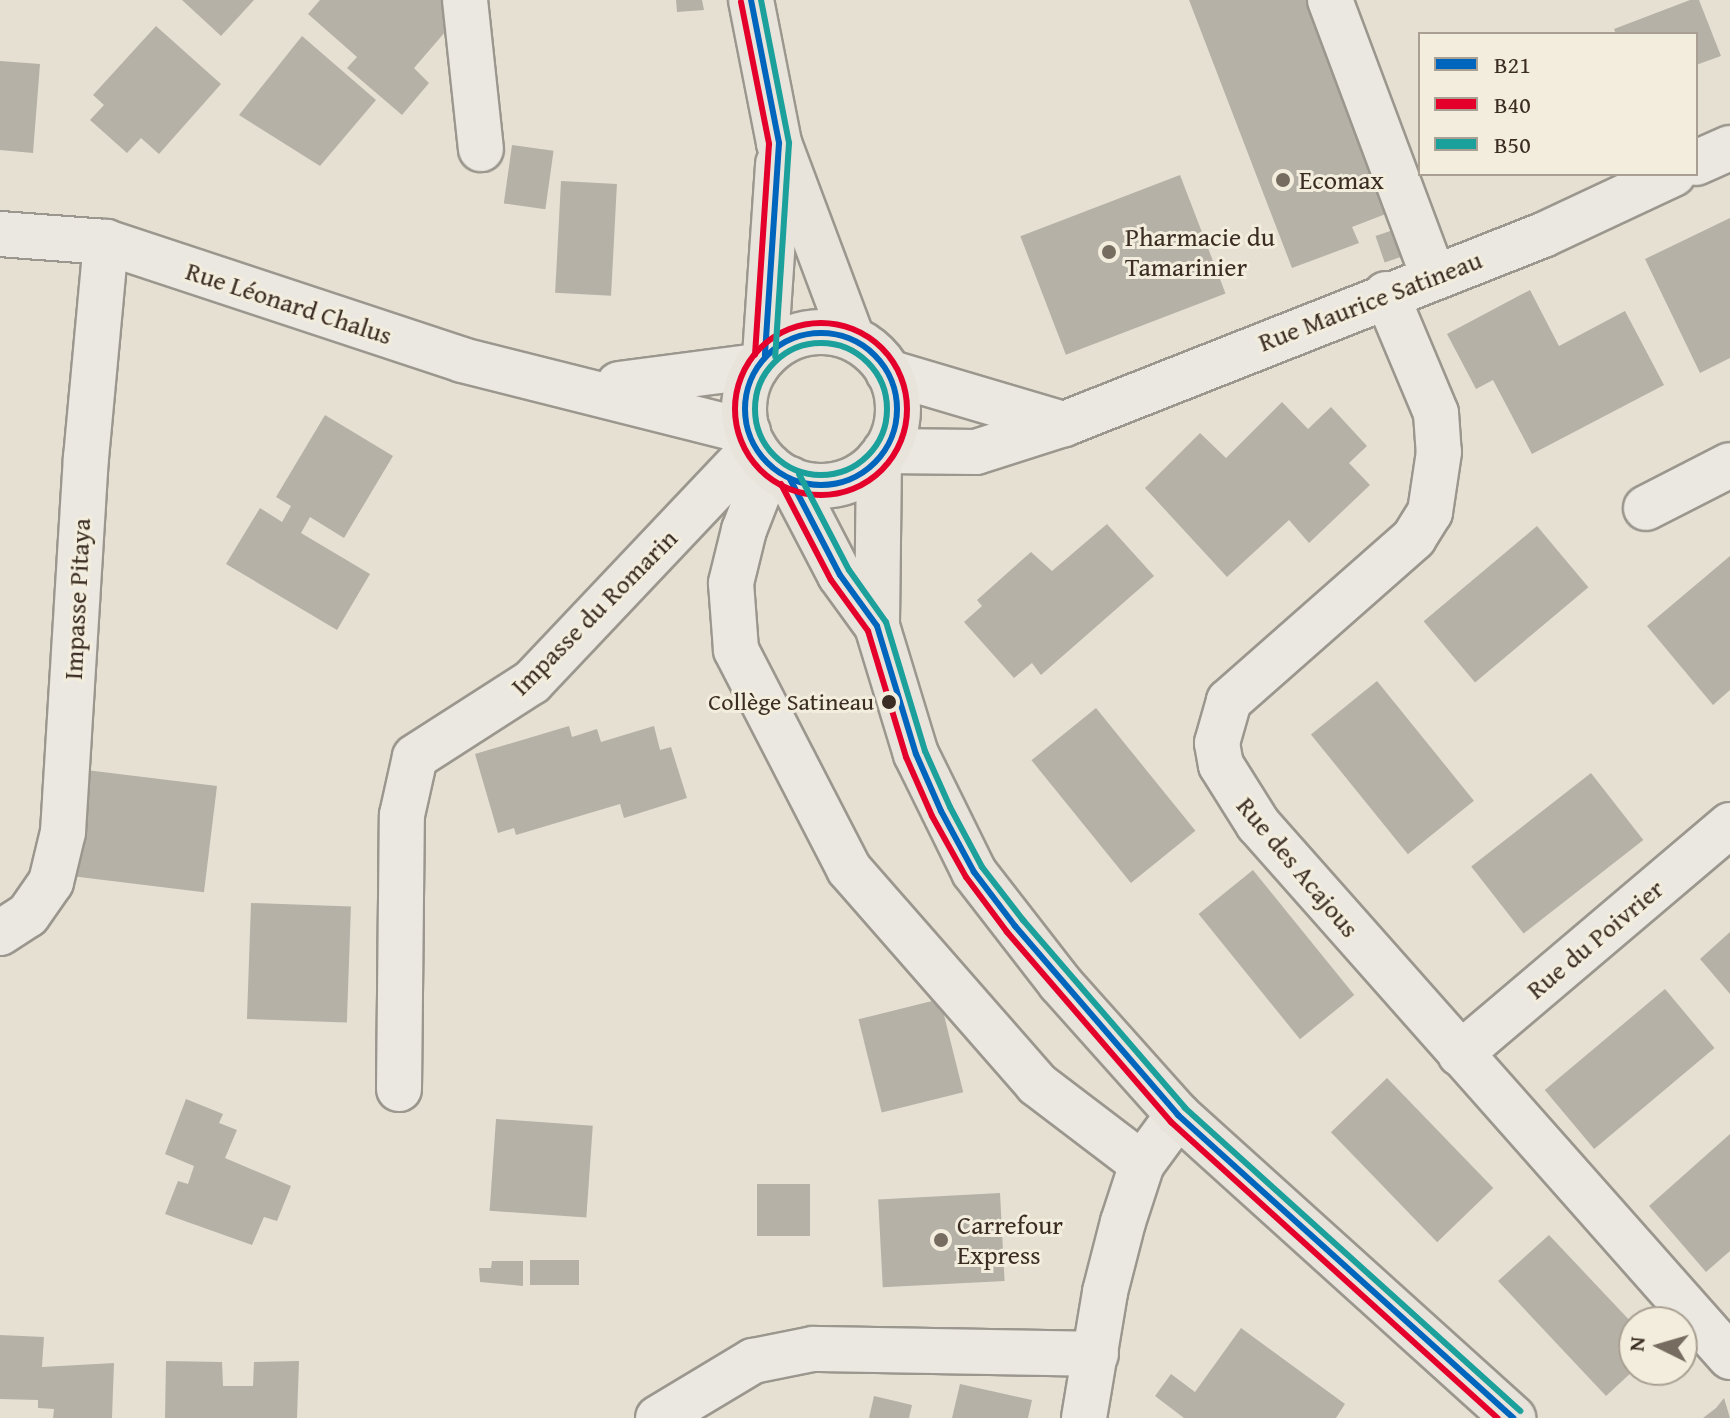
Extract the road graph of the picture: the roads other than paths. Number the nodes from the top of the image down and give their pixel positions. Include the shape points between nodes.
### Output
1 (465, 0) edge
2 (751, 0) edge
3 (1330, 0) edge
4 (779, 143) junction
5 (1730, 148) edge
6 (481, 149) dead end
7 (1698, 162) edge
8 (1669, 176) edge
9 (0, 234) edge
10 (106, 242) junction
11 (1433, 276) junction
12 (1386, 294) junction
13 (852, 338) junction
14 (761, 361) junction
15 (888, 372) junction
16 (576, 387) junction
17 (1064, 424) junction
18 (882, 455) junction
19 (765, 456) junction
20 (1730, 465) edge
21 (1646, 508) dead end
22 (877, 626) junction
23 (1730, 825) edge
24 (0, 933) edge
25 (1460, 1054) junction
26 (399, 1089) dead end
27 (1178, 1115) junction
28 (1142, 1164) junction
29 (1727, 1346) edge
30 (1096, 1354) junction
31 (658, 1418) edge
32 (1084, 1418) edge
33 (1513, 1418) edge

1 - 6 street
2 - 4 main road
3 - 11 street
4 - 13 main road
4 - 14 main road
5 - 7 street
8 - 11 street, Rue Maurice Satineau via 1543,235
9 - 10 street, Rue Léonard Chalus
10 - 16 street, Rue Léonard Chalus via 462,360
10 - 24 street, Impasse Pitaya via 86,458 63,832 51,882 28,915
11 - 12 street, Rue Maurice Satineau
12 - 17 street, Rue Maurice Satineau
12 - 25 street, Rue des Acajous via 1436,413 1439,452 1430,512 1414,538 1252,675 1229,701 1217,743 1236,796
13 - 14 main road via 805,333 783,341
13 - 15 main road via 873,352
14 - 16 street, Rue Léonard Chalus via 666,382
14 - 19 main road via 744,409
15 - 17 street
15 - 18 main road via 898,412
16 - 19 street, Rue Léonard Chalus
17 - 18 street, Rue Maurice Satineau via 976,452
18 - 19 main road via 860,475 813,486
18 - 22 main road
19 - 22 main road
19 - 26 street, Impasse du Romarin via 532,682 415,757 402,815
19 - 28 street via 731,583 736,650 849,869 1037,1084
20 - 21 street
22 - 27 main road via 916,754 974,872 1060,983
23 - 25 street, Rue du Poivrier
25 - 29 street, Rue des Acajous
27 - 28 street
27 - 33 main road
28 - 30 street via 1105,1292
30 - 31 street via 813,1349 753,1361
30 - 32 street

